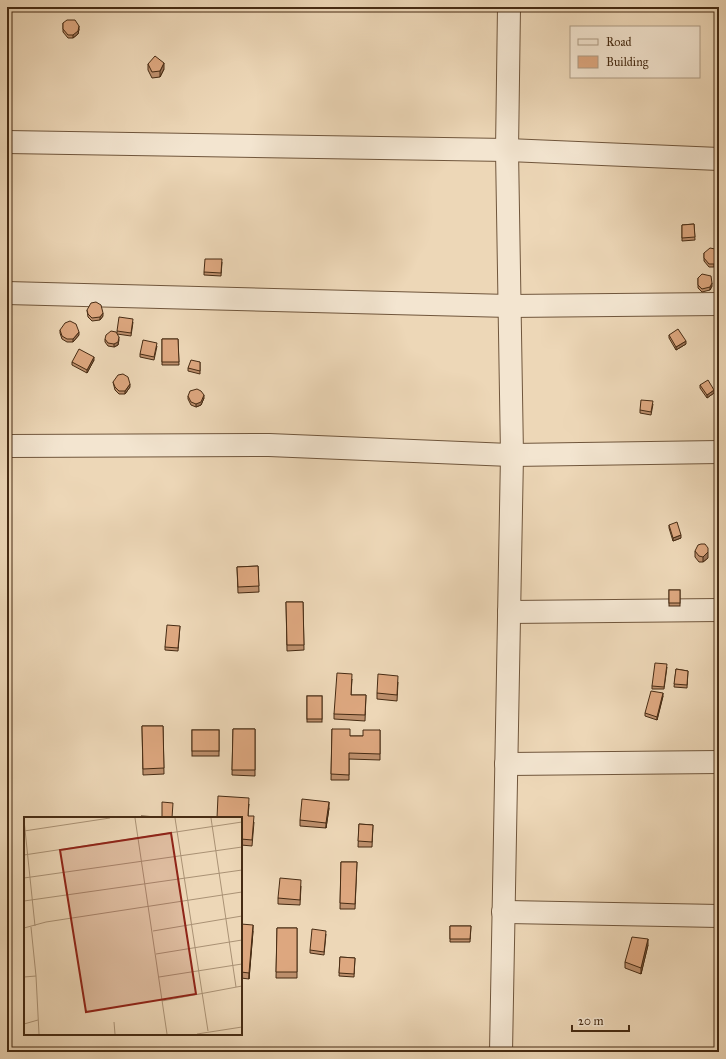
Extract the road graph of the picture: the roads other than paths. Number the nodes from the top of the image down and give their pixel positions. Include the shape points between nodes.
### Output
1 (509, 7) edge
2 (7, 142) edge
3 (507, 150) junction
4 (719, 159) edge
5 (7, 293) edge
6 (719, 304) edge
7 (509, 306) junction
8 (7, 446) edge
9 (719, 452) edge
10 (512, 456) junction
11 (719, 610) edge
12 (509, 612) junction
13 (719, 762) edge
14 (506, 764) junction
15 (503, 912) junction
16 (719, 916) edge
17 (501, 1052) edge

1 - 3 street
2 - 3 street
3 - 4 street
3 - 7 street
5 - 7 street
6 - 7 street
7 - 10 street
8 - 10 street via 269,445
9 - 10 street
10 - 12 street
11 - 12 street
12 - 14 street
13 - 14 street
14 - 15 street
15 - 16 street
15 - 17 street

